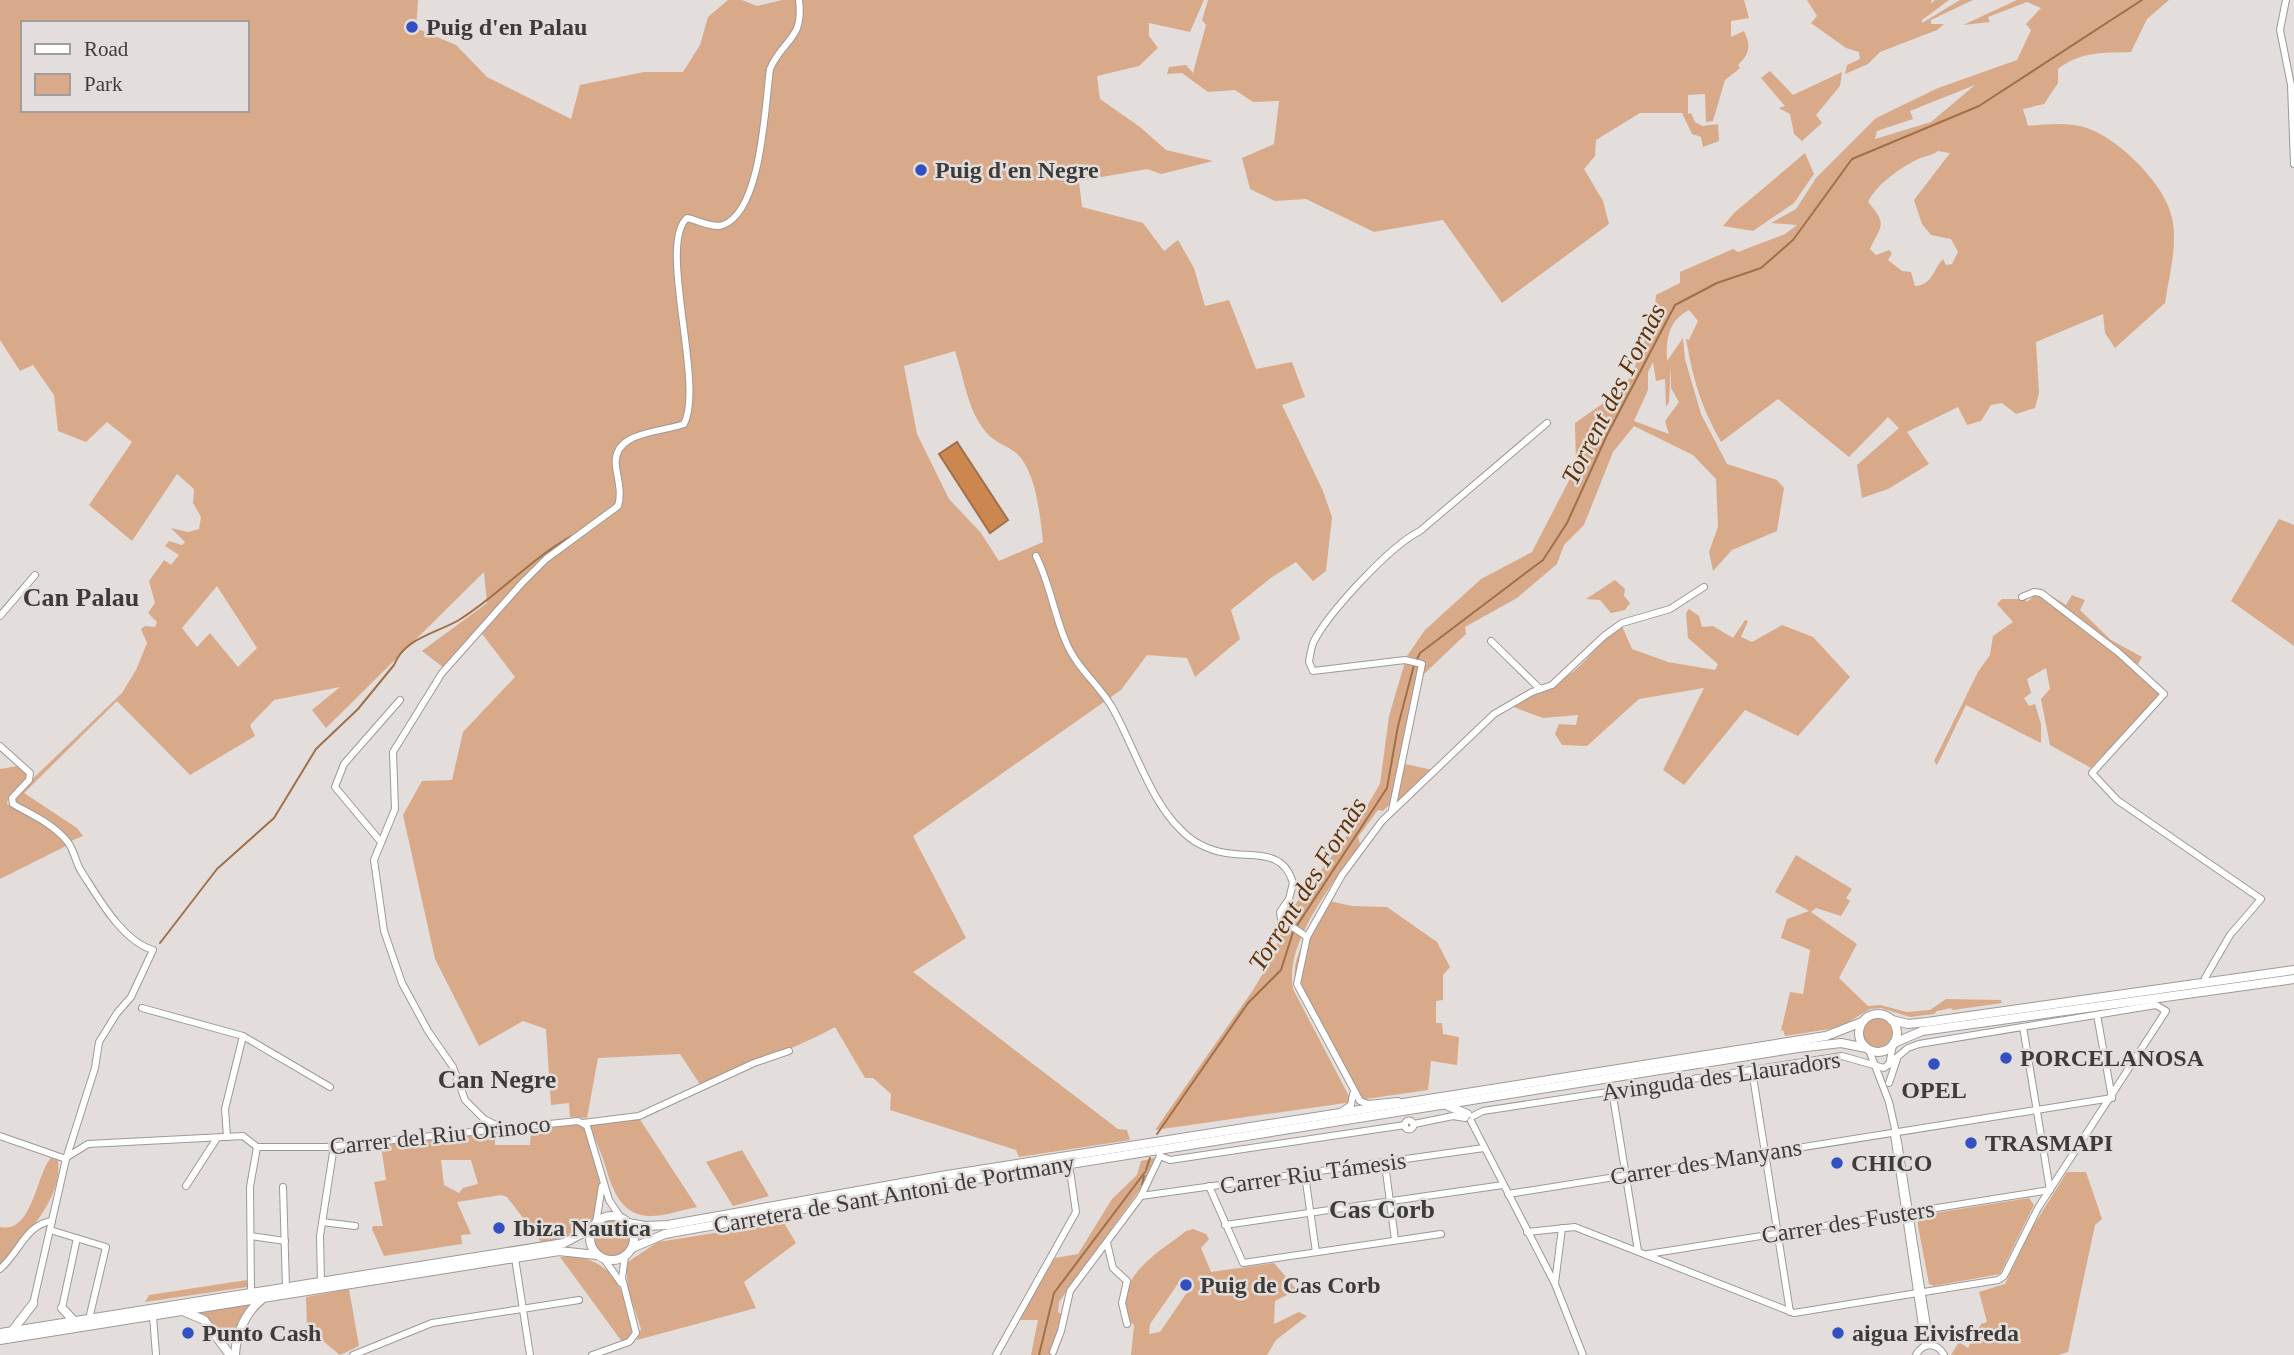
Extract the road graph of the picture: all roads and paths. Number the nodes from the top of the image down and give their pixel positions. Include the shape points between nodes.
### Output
1 (799, 0) edge
2 (2286, 0) edge
3 (2294, 164) edge
4 (1547, 423) dead end
5 (1036, 556) dead end
6 (35, 575) dead end
7 (1704, 587) dead end
8 (2022, 597) dead end
9 (0, 616) edge
10 (1491, 641) dead end
11 (1540, 689) junction
12 (400, 700) dead end
13 (0, 746) edge
14 (1392, 812) junction
15 (382, 842) junction
16 (1305, 935) junction
17 (2294, 971) edge
18 (2205, 978) dead end
19 (2294, 979) edge
20 (142, 1008) dead end
21 (2097, 1015) junction
22 (1892, 1020) junction
23 (1862, 1022) junction
24 (2023, 1027) junction
25 (1916, 1032) junction
26 (243, 1036) junction
27 (1893, 1044) junction
28 (1868, 1049) junction
29 (789, 1051) dead end
30 (1899, 1054) junction
31 (1737, 1058) junction
32 (1889, 1065) junction
33 (1877, 1068) junction
34 (1740, 1070) junction
35 (1752, 1070) junction
36 (1889, 1083) junction
37 (330, 1087) dead end
38 (1612, 1090) junction
39 (1353, 1094) junction
40 (2112, 1098) junction
41 (1481, 1099) junction
42 (1408, 1102) junction
43 (1889, 1102) junction
44 (1443, 1105) junction
45 (2036, 1109) junction
46 (1337, 1113) junction
47 (1470, 1116) junction
48 (583, 1122) junction
49 (500, 1127) junction
50 (1298, 1128) junction
51 (1894, 1132) junction
52 (0, 1136) edge
53 (227, 1137) junction
54 (217, 1138) junction
55 (1312, 1139) junction
56 (334, 1146) junction
57 (257, 1147) junction
58 (1484, 1147) junction
59 (1158, 1149) junction
60 (1765, 1151) junction
61 (66, 1159) junction
62 (1069, 1164) junction
63 (1385, 1164) junction
64 (1305, 1175) junction
65 (1626, 1175) junction
66 (603, 1177) junction
67 (1503, 1185) junction
68 (186, 1186) dead end
69 (1209, 1186) junction
70 (283, 1187) dead end
71 (2050, 1190) junction
72 (1508, 1194) junction
73 (1141, 1196) junction
74 (1390, 1202) junction
75 (1310, 1213) junction
76 (1907, 1213) junction
77 (625, 1220) junction
78 (52, 1221) junction
79 (321, 1222) junction
80 (594, 1225) junction
81 (1225, 1225) junction
82 (355, 1226) dead end
83 (1562, 1228) junction
84 (50, 1230) junction
85 (1527, 1232) junction
86 (1441, 1234) dead end
87 (1777, 1234) junction
88 (251, 1236) junction
89 (77, 1238) junction
90 (1395, 1240) junction
91 (285, 1241) junction
92 (1107, 1242) junction
93 (632, 1248) junction
94 (1674, 1250) junction
95 (1638, 1251) junction
96 (1315, 1252) junction
97 (1646, 1255) junction
98 (625, 1256) junction
99 (600, 1257) junction
100 (515, 1258) junction
101 (1675, 1266) junction
102 (0, 1269) edge
103 (321, 1282) junction
104 (1555, 1284) junction
105 (286, 1287) junction
106 (624, 1289) junction
107 (1919, 1292) junction
108 (251, 1293) junction
109 (264, 1298) junction
110 (579, 1300) dead end
111 (33, 1304) junction
112 (62, 1308) junction
113 (523, 1308) junction
114 (182, 1311) junction
115 (1790, 1312) junction
116 (153, 1316) junction
117 (89, 1318) junction
118 (74, 1321) junction
119 (57, 1324) junction
120 (1127, 1324) dead end
121 (33, 1328) junction
122 (12, 1331) junction
123 (0, 1333) edge
124 (218, 1337) junction
125 (237, 1337) junction
126 (0, 1340) edge
127 (1928, 1345) junction
128 (1053, 1352) dead end
129 (156, 1355) edge
130 (232, 1355) edge
131 (353, 1355) edge
132 (530, 1355) edge
133 (592, 1355) edge
134 (996, 1355) edge
135 (1583, 1355) edge
136 (1916, 1355) edge
137 (1944, 1355) edge

1 - 15 street via 796,35 776,55 770,69 755,180 743,204 725,225 687,218 678,232 689,414 684,425 628,440 618,448 618,506 546,559 442,673 393,752 395,809
2 - 3 street via 2280,30 2291,85
4 - 14 street via 1420,531 1407,537 1349,592 1314,642 1309,663 1313,671 1405,660 1422,664
5 - 16 street via 1068,646 1112,707 1168,815 1192,840 1210,849 1261,854 1281,863 1293,883 1280,912 1282,921
6 - 9 street
7 - 11 street via 1670,609 1622,623 1567,674
8 - 18 street via 2041,593 2164,694 2092,773 2117,800 2261,899 2231,934
10 - 11 street
11 - 14 street via 1494,714
12 - 15 street via 344,764 335,787
13 - 61 street via 30,773 12,798 13,804 57,830 120,925 139,946 153,950 131,998 99,1042
14 - 16 street via 1342,875
15 - 49 street via 374,860 380,917 402,983 453,1068 465,1100
16 - 39 street via 1297,984
17 - 22 main road via 1913,1024
19 - 25 main road
20 - 26 street
21 - 24 street
21 - 40 street
21 - 40 street via 2156,1006 2166,1011
22 - 23 main road via 1876,1014
22 - 27 main road via 1897,1031
23 - 28 main road via 1859,1034
23 - 42 main road via 1826,1036
24 - 30 street via 1919,1044
24 - 45 street
25 - 27 main road
25 - 30 street
26 - 37 street
26 - 53 street via 225,1109
27 - 28 main road via 1882,1051
27 - 32 street
28 - 31 main road via 1834,1043
28 - 33 street
29 - 48 street via 639,1116
30 - 32 street
30 - 36 street
31 - 34 street
31 - 41 main road
32 - 33 street, Avinguda des Llauradors
32 - 36 street
33 - 35 street, Avinguda des Llauradors via 1842,1056
33 - 43 street
34 - 35 street, Avinguda des Llauradors
34 - 38 street, Avinguda des Llauradors
35 - 60 street
36 - 43 street
38 - 47 street, Avinguda des Llauradors
38 - 65 street
39 - 42 street via 1368,1104
39 - 46 street via 1351,1105
40 - 45 street, Carrer des Manyans
40 - 71 street
41 - 44 main road
41 - 47 main road
42 - 46 main road
43 - 51 street
44 - 47 main road
44 - 50 main road
45 - 51 street, Carrer des Manyans
45 - 71 street
46 - 59 main road
47 - 55 street, Avinguda des Llauradors via 1410,1121
47 - 58 street
48 - 49 street, Carrer del Riu Orinoco
48 - 66 street, Carrer del Riu Orinoco
49 - 56 street, Carrer del Riu Orinoco via 489,1132
50 - 55 street via 1310,1132
50 - 59 main road
51 - 60 street, Carrer des Manyans
51 - 76 street
52 - 61 street
53 - 54 street
53 - 57 street via 243,1136
54 - 61 street via 88,1144
54 - 68 street
55 - 59 street, Avinguda des Llauradors via 1170,1160
56 - 57 street, Carrer del Riu Orinoco
56 - 79 street
57 - 88 street via 250,1187
58 - 63 street, Carrer Riu Támesis
58 - 67 street
59 - 62 main road, Carretera de Sant Antoni de Portmany
59 - 73 street
59 - 77 main road, Carretera de Sant Antoni de Portmany via 878,1187 668,1225 645,1226
60 - 65 street, Carrer des Manyans
60 - 87 street
61 - 78 street
62 - 93 main road, Carretera de Sant Antoni de Portmany via 665,1234
62 - 134 street via 1076,1212
63 - 64 street, Carrer Riu Támesis
63 - 74 street
64 - 69 street, Carrer Riu Támesis
64 - 75 street
65 - 72 street, Carrer des Manyans
65 - 95 street
66 - 77 street, Carrer del Riu Orinoco via 609,1200
66 - 80 street, Carrer del Riu Orinoco
67 - 72 street
67 - 74 street
69 - 73 street, Carrer Riu Támesis
69 - 81 street
70 - 91 street
71 - 76 street, Carrer des Fusters
71 - 107 street via 2001,1278
72 - 85 street
73 - 92 street
74 - 75 street
74 - 90 street
75 - 81 street
75 - 96 street
76 - 87 street, Carrer des Fusters
76 - 107 street
77 - 80 main road via 606,1217
77 - 93 main road via 634,1235
78 - 84 street
78 - 102 street via 39,1222 30,1230
79 - 82 street
79 - 103 street
80 - 99 main road via 590,1242
80 - 103 main road via 565,1242
81 - 96 street via 1243,1263
83 - 85 street
83 - 95 street via 1574,1227
83 - 104 street
84 - 89 street
84 - 111 street
85 - 104 street
86 - 90 street
87 - 94 street, Carrer des Fusters
87 - 115 street
88 - 91 street
88 - 108 street
89 - 112 street
89 - 117 street via 106,1247
90 - 96 street
91 - 105 street
92 - 120 street via 1113,1268 1127,1281 1122,1303
92 - 128 street via 1070,1292
93 - 98 main road
94 - 97 street, Carrer des Fusters
94 - 101 street
95 - 97 street
97 - 101 street
98 - 99 main road via 615,1261
98 - 106 street
99 - 100 main road via 565,1250
99 - 106 street
100 - 109 main road
100 - 113 street
101 - 115 street
103 - 105 main road
104 - 135 street
105 - 108 main road
106 - 133 street via 636,1329 634,1338
107 - 115 street
107 - 127 street
108 - 117 main road
109 - 114 main road
109 - 125 main road via 248,1312
110 - 113 street
111 - 121 main road
111 - 122 main road
112 - 118 main road
112 - 119 main road
113 - 131 street via 432,1323
113 - 132 street
114 - 116 main road
114 - 124 main road via 204,1320
116 - 126 main road
116 - 129 street
117 - 118 main road
118 - 119 main road
119 - 121 main road
121 - 122 main road
122 - 123 main road
124 - 125 main road
124 - 130 main road
125 - 130 main road
127 - 136 street
127 - 137 street via 1940,1348

